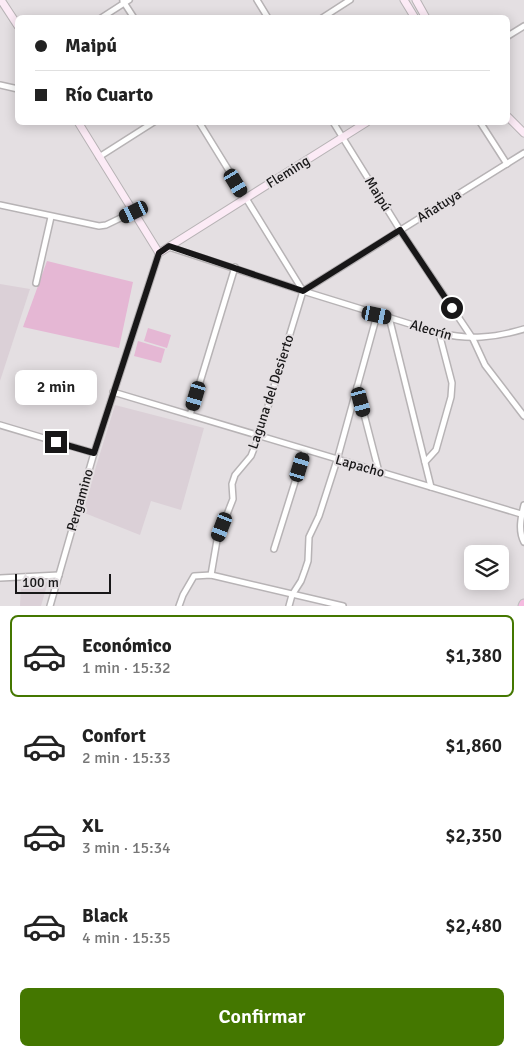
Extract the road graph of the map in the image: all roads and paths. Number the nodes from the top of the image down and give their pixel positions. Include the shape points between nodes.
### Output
1 (2, 0) edge
2 (257, 0) edge
3 (350, 0) edge
4 (404, 0) edge
5 (416, 0) edge
6 (125, 1) edge
7 (105, 15) edge
8 (132, 15) edge
9 (266, 15) edge
10 (327, 15) edge
11 (412, 15) edge
12 (424, 15) edge
13 (15, 21) edge
14 (524, 26) edge
15 (510, 35) edge
16 (0, 85) edge
17 (15, 88) edge
18 (510, 119) edge
19 (80, 125) edge
20 (149, 125) edge
21 (201, 125) edge
22 (335, 125) edge
23 (362, 125) edge
24 (482, 125) edge
25 (524, 133) edge
26 (343, 138) junction
27 (524, 153) edge
28 (99, 157) junction
29 (507, 164) junction
30 (246, 198) junction
31 (0, 205) edge
32 (134, 212) junction
33 (51, 216) junction
34 (400, 230) junction
35 (169, 246) junction
36 (159, 253) junction
37 (235, 267) junction
38 (36, 283) dead end
39 (303, 291) junction
40 (377, 315) junction
41 (389, 317) junction
42 (524, 329) edge
43 (439, 333) junction
44 (473, 339) junction
45 (356, 386) junction
46 (113, 392) junction
47 (190, 415) junction
48 (524, 416) edge
49 (0, 425) edge
50 (259, 436) junction
51 (305, 450) junction
52 (94, 453) junction
53 (337, 460) junction
54 (425, 462) junction
55 (379, 472) junction
56 (431, 488) junction
57 (524, 505) edge
58 (522, 514) junction
59 (524, 542) edge
60 (274, 549) dead end
61 (59, 575) junction
62 (211, 575) junction
63 (0, 578) edge
64 (292, 595) junction
65 (50, 606) edge
66 (179, 606) edge
67 (289, 606) edge
68 (343, 606) edge

1 - 13 main road
2 - 9 street
3 - 10 street
4 - 11 main road
5 - 12 main road
6 - 7 street
6 - 8 street
14 - 15 street
16 - 17 street
18 - 25 main road
19 - 28 main road
20 - 28 street
21 - 30 street
22 - 26 street, Maipú
23 - 26 main road, Fleming
24 - 29 street
26 - 30 main road, Fleming
26 - 34 street, Maipú
27 - 29 street, Añatuya
28 - 32 main road
29 - 34 street, Añatuya
30 - 35 main road, Fleming
30 - 39 street
31 - 33 street
32 - 33 street via 106,226
32 - 36 main road
33 - 38 street
34 - 39 street, Añatuya
34 - 44 street, Maipú
35 - 36 main road, Fleming
35 - 37 street, Alecrín
36 - 46 street, Pergamino
37 - 39 street, Alecrín
37 - 47 street
39 - 40 street, Alecrín
39 - 50 street, Laguna del Desierto
40 - 41 street, Alecrín
40 - 45 street
41 - 43 street, Alecrín
41 - 54 street
42 - 44 street, Alecrín
43 - 44 street, Alecrín
43 - 54 street via 452,383 451,397 436,450
44 - 48 street, Maipú via 485,365
45 - 53 street
45 - 55 street
46 - 47 street, Lapacho
46 - 52 street, Pergamino
47 - 50 street, Lapacho
49 - 52 street
50 - 51 street, Lapacho
50 - 62 street, Laguna del Desierto via 251,456 235,475 233,499 217,540
51 - 53 street, Lapacho
51 - 60 street
52 - 61 street, Pergamino
53 - 55 street, Lapacho
53 - 64 street via 309,537 306,570
54 - 56 street
55 - 56 street, Lapacho
56 - 58 street, Lapacho
57 - 58 street
58 - 59 street via 521,536
61 - 63 street
61 - 65 street, Pergamino
62 - 64 street
62 - 66 street via 194,576
64 - 67 street
64 - 68 street

